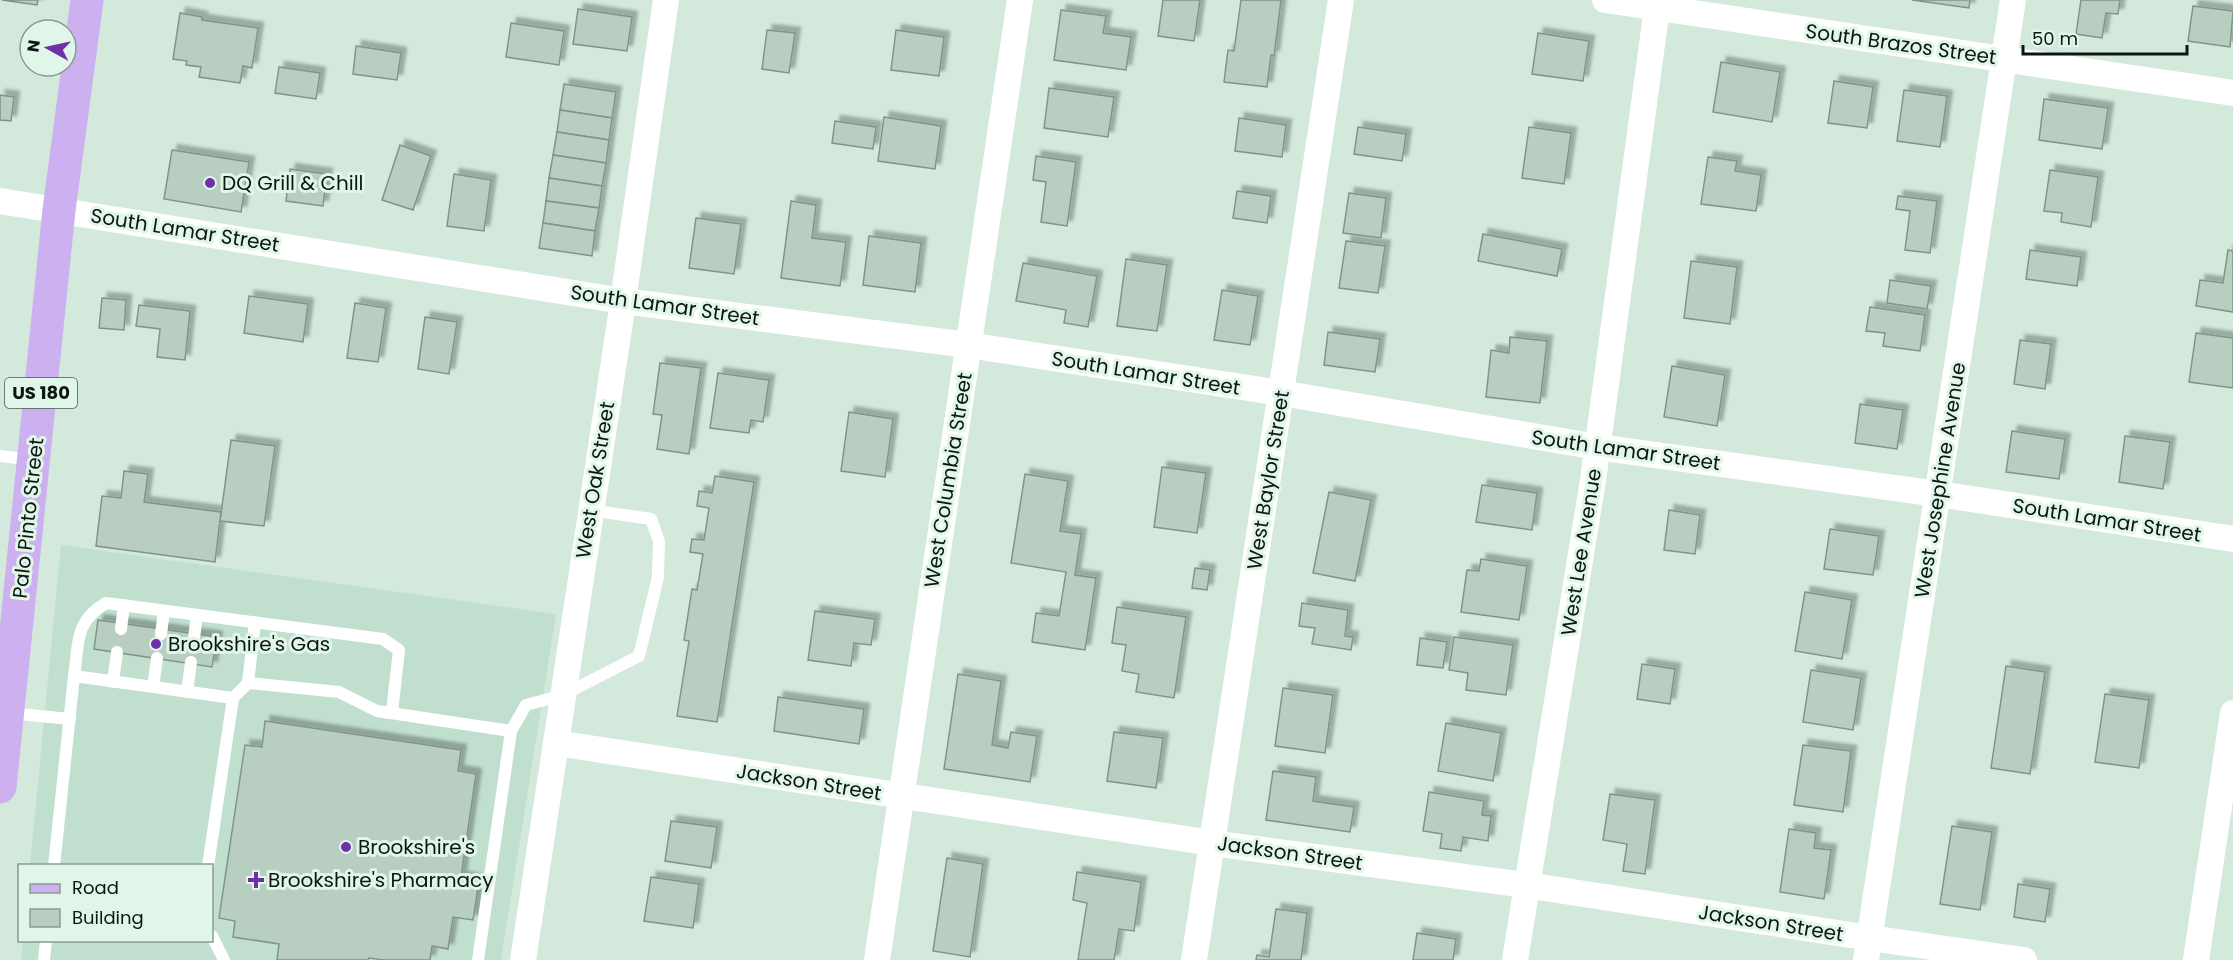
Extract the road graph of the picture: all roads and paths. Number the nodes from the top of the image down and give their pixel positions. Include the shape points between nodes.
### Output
1 (87, 0) edge
2 (666, 0) edge
3 (1020, 0) edge
4 (1341, 0) edge
5 (1605, 0) edge
6 (2013, 0) edge
7 (1658, 4) edge
8 (2004, 59) junction
9 (2233, 93) edge
10 (0, 201) edge
11 (59, 210) junction
12 (623, 300) junction
13 (968, 345) junction
14 (1281, 393) junction
15 (1597, 447) junction
16 (0, 456) edge
17 (34, 460) junction
18 (1938, 494) junction
19 (590, 510) junction
20 (2233, 539) edge
21 (124, 605) junction
22 (164, 610) junction
23 (197, 615) junction
24 (255, 622) junction
25 (121, 629) dead end
26 (161, 634) dead end
27 (194, 638) dead end
28 (117, 652) dead end
29 (157, 658) dead end
30 (191, 662) dead end
31 (6, 671) edge
32 (74, 676) junction
33 (113, 682) junction
34 (248, 683) junction
35 (153, 687) junction
36 (187, 692) junction
37 (563, 695) junction
38 (233, 698) junction
39 (392, 712) junction
40 (8, 713) junction
41 (2233, 713) edge
42 (70, 719) junction
43 (511, 731) junction
44 (556, 743) junction
45 (0, 787) edge
46 (901, 797) junction
47 (1212, 843) junction
48 (54, 864) edge
49 (208, 864) edge
50 (1526, 885) junction
51 (213, 938) edge
52 (46, 942) edge
53 (1868, 949) edge
54 (44, 960) edge
55 (224, 960) edge
56 (477, 960) edge
57 (523, 960) edge
58 (877, 960) edge
59 (1194, 960) edge
60 (1515, 960) edge
61 (2024, 960) edge
62 (2196, 960) edge

1 - 11 main road, Palo Pinto Street / US 180
2 - 12 street, West Oak Street
3 - 13 street, West Columbia Street
4 - 14 street, West Baylor Street
5 - 7 street, South Brazos Street
6 - 8 street, West Josephine Avenue
7 - 8 street, South Brazos Street
7 - 15 street, West Lee Avenue
8 - 9 street, South Brazos Street
8 - 18 street, West Josephine Avenue
10 - 11 street, South Lamar Street
11 - 12 street, South Lamar Street
11 - 17 main road, Palo Pinto Street / US 180
12 - 13 street, South Lamar Street
12 - 19 street, West Oak Street
13 - 14 street, South Lamar Street
13 - 46 street, West Columbia Street
14 - 15 street, South Lamar Street
14 - 47 street, West Baylor Street
15 - 18 street, South Lamar Street
15 - 50 street, West Lee Avenue
16 - 17 lane
17 - 31 main road, Palo Pinto Street / US 180
18 - 20 street, South Lamar Street
18 - 53 street, West Josephine Avenue
19 - 37 street, West Oak Street
19 - 37 lane via 651,519 659,541 658,577 639,656
21 - 22 lane
21 - 25 lane
21 - 32 lane via 106,603 92,611 84,622
22 - 23 lane
22 - 26 lane
23 - 24 lane
23 - 27 lane
24 - 34 lane
24 - 39 lane via 383,639 399,650
28 - 33 lane
29 - 35 lane
30 - 36 lane
31 - 40 main road, Palo Pinto Street / US 180
32 - 33 lane
32 - 42 lane
33 - 35 lane
34 - 38 lane
34 - 39 lane via 339,692 377,711
35 - 36 lane
36 - 38 lane
37 - 43 lane via 526,705
37 - 44 street, West Oak Street
38 - 49 lane
39 - 43 lane
40 - 42 lane
40 - 45 main road, Palo Pinto Street / US 180
41 - 62 street
42 - 48 lane
43 - 56 lane
44 - 46 street, Jackson Street
44 - 57 street, West Oak Street
46 - 47 street, Jackson Street
46 - 58 street, West Columbia Street
47 - 50 street, Jackson Street
47 - 59 street, West Baylor Street
50 - 53 street, Jackson Street
50 - 60 street, West Lee Avenue
51 - 55 lane
52 - 54 lane
53 - 61 street, Jackson Street

